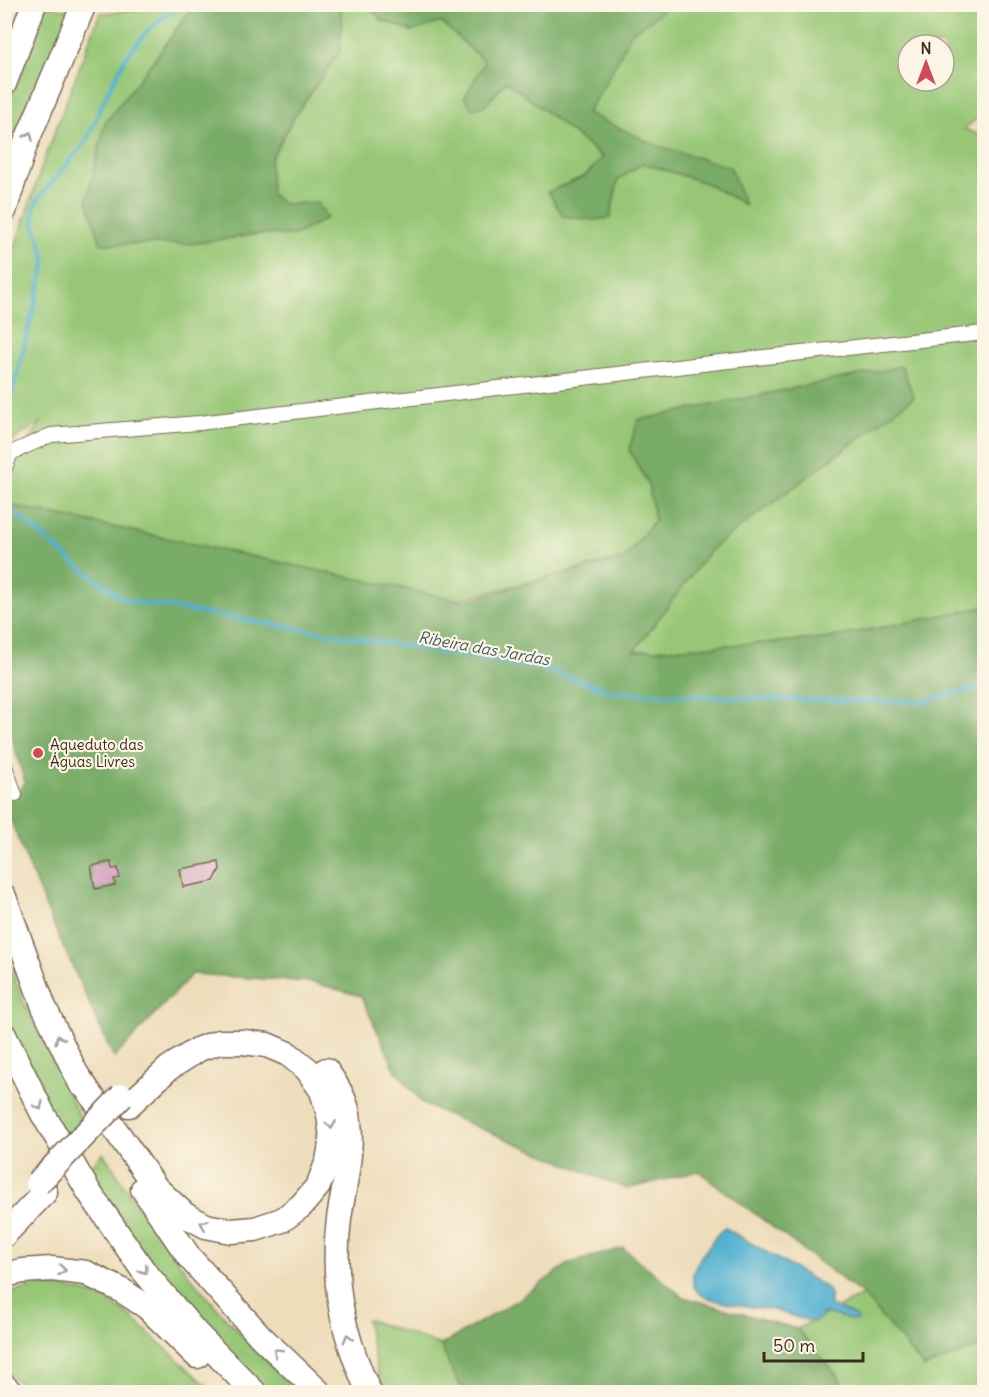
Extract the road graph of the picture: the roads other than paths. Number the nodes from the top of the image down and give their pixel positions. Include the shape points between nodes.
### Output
1 (34, 4) edge
2 (83, 9) edge
3 (4, 84) edge
4 (4, 211) edge
5 (984, 333) edge
6 (4, 470) edge
7 (4, 763) edge
8 (15, 795) dead end
9 (4, 897) edge
10 (4, 1035) edge
11 (75, 1072) junction
12 (125, 1101) junction
13 (42, 1187) junction
14 (4, 1216) edge
15 (4, 1235) edge
16 (4, 1275) edge
17 (4, 1382) edge
18 (15, 1392) edge
19 (235, 1392) edge
20 (254, 1392) edge
21 (319, 1392) edge
22 (369, 1392) edge

1 - 3 highway
4 -> 2 highway via 25,146
5 - 6 street via 199,423 51,435 11,453
7 - 8 street
11 -> 9 highway via 44,1007
10 -> 20 highway via 43,1114 89,1192 143,1270 195,1332
12 -> 11 highway via 199,1049 219,1042 267,1046 288,1054 307,1069 322,1091 330,1114 332,1138 328,1161 318,1186 282,1220 255,1229 231,1231 206,1226 185,1215 156,1188
21 -> 11 highway via 261,1337 189,1257 92,1109
12 - 13 highway, bridge
22 -> 12 highway via 349,1344 337,1270 339,1222 347,1177 346,1106 319,1060 297,1042 272,1031 246,1026 218,1028 187,1039 159,1057
13 - 14 highway
13 - 15 highway
16 -> 19 highway via 52,1269 86,1273 121,1290 147,1307
17 - 18 main road

